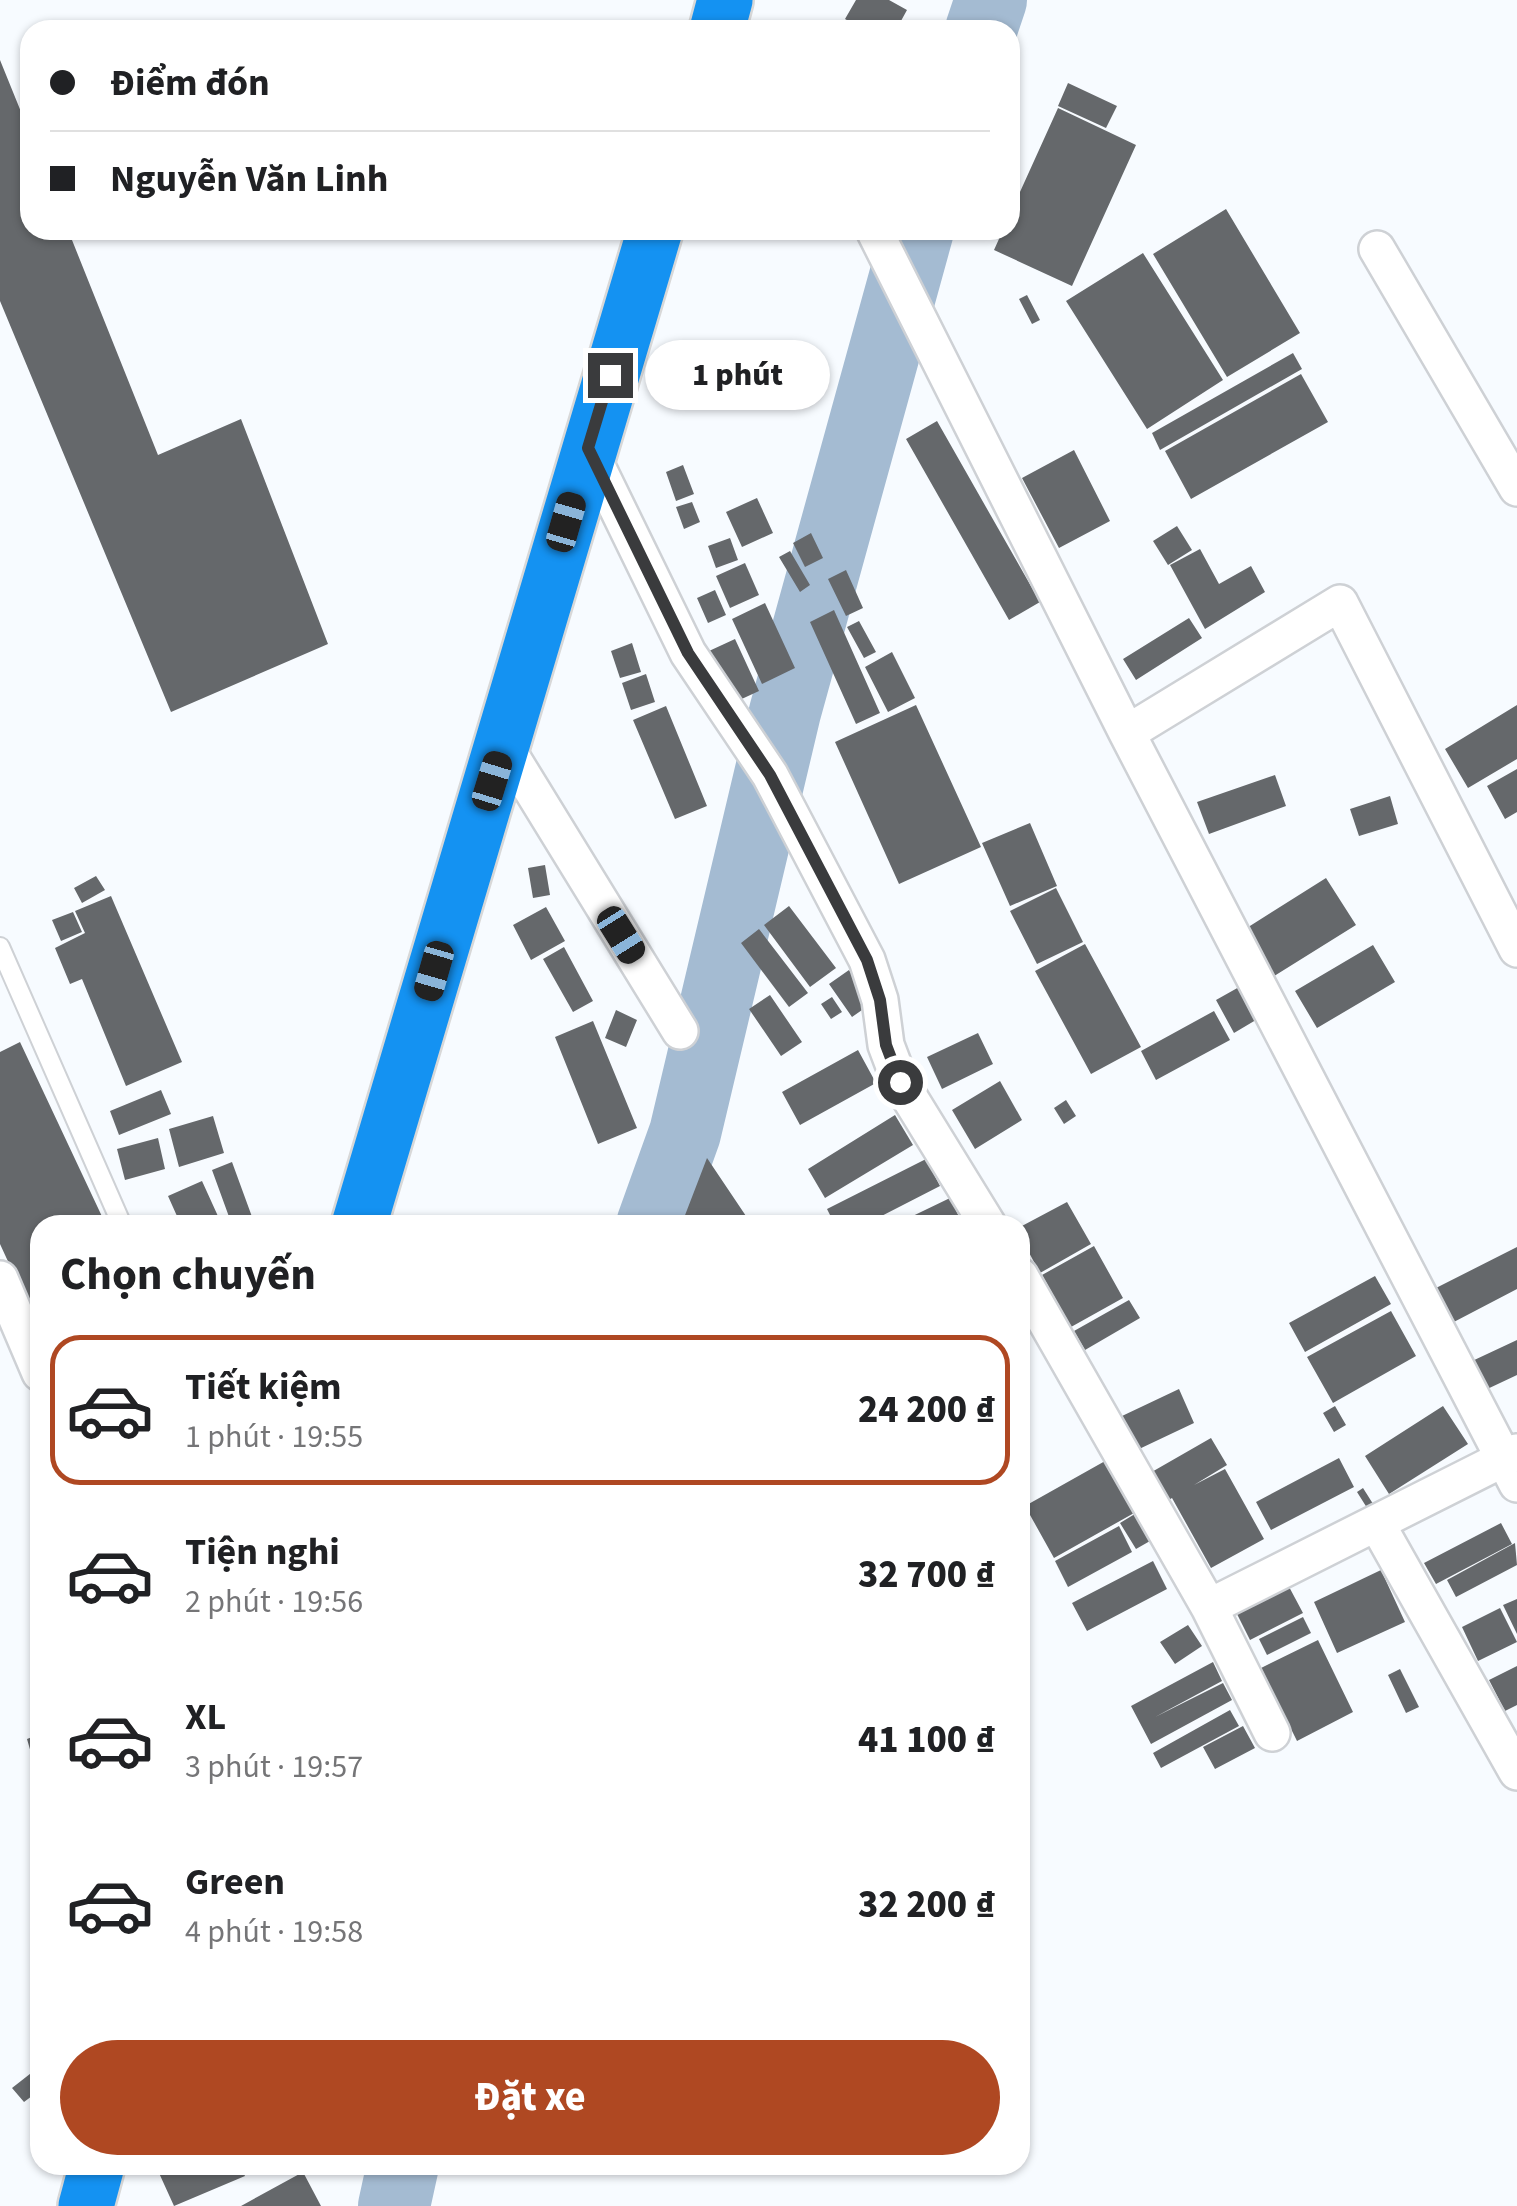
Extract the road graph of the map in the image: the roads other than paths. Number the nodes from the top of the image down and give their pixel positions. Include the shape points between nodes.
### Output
1 (653, 240) edge
2 (879, 240) edge
3 (1377, 249) dead end
4 (588, 448) junction
5 (1517, 488) edge
6 (1127, 733) junction
7 (503, 743) junction
8 (0, 947) edge
9 (1517, 949) edge
10 (680, 1030) dead end
11 (118, 1215) edge
12 (362, 1215) edge
13 (982, 1215) edge
14 (0, 1280) edge
15 (1030, 1293) edge
16 (30, 1350) edge
17 (1512, 1465) edge
18 (1377, 1524) junction
19 (1209, 1606) junction
20 (1272, 1733) dead end
21 (1517, 1772) edge
22 (94, 2175) edge
23 (86, 2206) edge

1 - 4 highway
2 - 6 street
3 - 5 street
4 - 7 highway
4 - 13 street via 688,653 770,775 858,944 900,1082
6 - 9 street via 1340,603
6 - 17 street
7 - 10 street
7 - 12 highway
8 - 11 lane
14 - 16 street
15 - 19 street
17 - 18 street
18 - 19 street
18 - 21 street
19 - 20 street
22 - 23 highway

